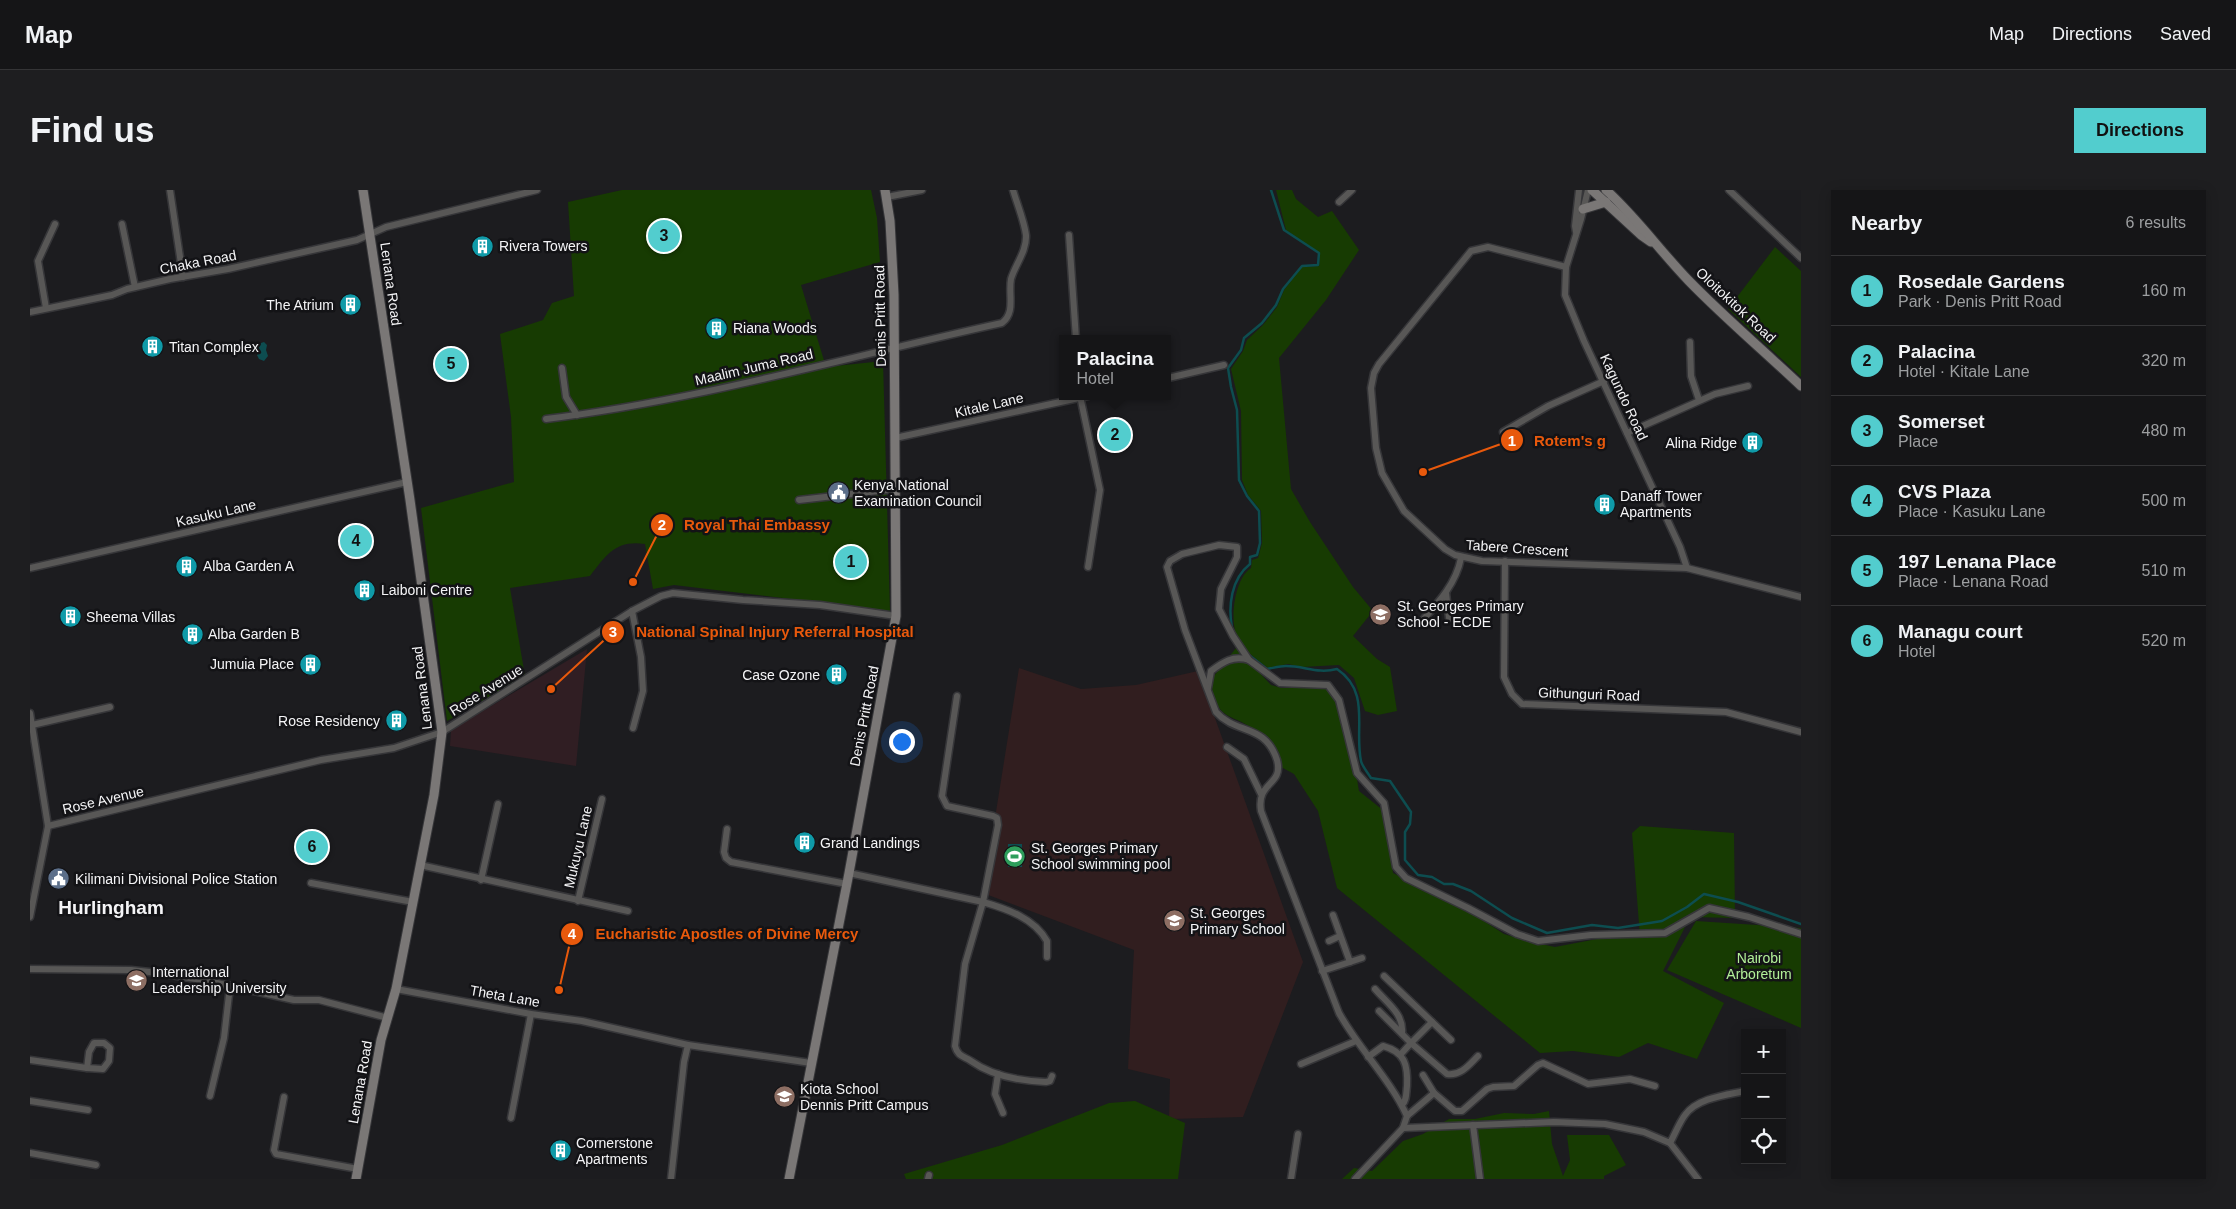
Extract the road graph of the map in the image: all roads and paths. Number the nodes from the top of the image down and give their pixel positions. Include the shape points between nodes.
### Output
1 (170, 190) edge
2 (363, 190) edge
3 (537, 190) edge
4 (922, 190) edge
5 (1013, 190) edge
6 (1352, 190) edge
7 (1579, 190) edge
8 (1588, 190) edge
9 (1592, 190) edge
10 (1606, 190) edge
11 (1729, 190) edge
12 (886, 193) edge
13 (1339, 202) dead end
14 (1606, 202) junction
15 (1582, 209) junction
16 (55, 224) dead end
17 (122, 224) dead end
18 (1576, 232) junction
19 (370, 235) junction
20 (1069, 235) dead end
21 (1654, 243) junction
22 (1801, 258) edge
23 (1566, 267) junction
24 (183, 277) junction
25 (135, 287) junction
26 (46, 308) junction
27 (30, 312) edge
28 (1076, 335) edge
29 (1690, 342) dead end
30 (894, 347) junction
31 (1224, 365) dead end
32 (562, 368) dead end
33 (1171, 377) edge
34 (1604, 381) junction
35 (1748, 386) dead end
36 (1801, 386) edge
37 (1069, 400) edge
38 (1084, 400) edge
39 (1700, 400) junction
40 (578, 415) junction
41 (546, 419) dead end
42 (1503, 432) dead end
43 (1627, 433) junction
44 (895, 438) junction
45 (407, 482) junction
46 (895, 489) junction
47 (798, 500) dead end
48 (1462, 558) junction
49 (1505, 561) junction
50 (1088, 567) dead end
51 (30, 568) edge
52 (1687, 568) junction
53 (1446, 593) junction
54 (1801, 597) edge
55 (632, 611) junction
56 (896, 616) junction
57 (1448, 618) dead end
58 (1420, 623) dead end
59 (1249, 660) junction
60 (1208, 689) junction
61 (957, 696) dead end
62 (110, 707) dead end
63 (30, 713) edge
64 (32, 725) junction
65 (633, 728) dead end
66 (442, 732) junction
67 (1801, 732) edge
68 (1227, 747) dead end
69 (1261, 794) junction
70 (602, 799) dead end
71 (498, 804) dead end
72 (48, 826) junction
73 (727, 829) dead end
74 (420, 865) junction
75 (849, 873) junction
76 (481, 880) junction
77 (311, 884) dead end
78 (847, 884) junction
79 (578, 901) junction
80 (413, 902) junction
81 (983, 902) junction
82 (628, 911) dead end
83 (1333, 915) dead end
84 (30, 917) edge
85 (1801, 934) edge
86 (1340, 936) junction
87 (1328, 942) dead end
88 (1047, 957) dead end
89 (1362, 958) dead end
90 (1350, 962) junction
91 (30, 969) edge
92 (1322, 971) junction
93 (1384, 976) dead end
94 (230, 986) junction
95 (396, 989) junction
96 (1375, 989) dead end
97 (1379, 1011) dead end
98 (531, 1014) junction
99 (388, 1018) junction
100 (1432, 1022) junction
101 (1402, 1033) junction
102 (1451, 1040) dead end
103 (1356, 1041) junction
104 (1411, 1043) junction
105 (688, 1044) junction
106 (1401, 1054) junction
107 (1478, 1056) dead end
108 (1368, 1057) junction
109 (30, 1060) edge
110 (811, 1063) junction
111 (1301, 1064) dead end
112 (87, 1068) junction
113 (998, 1074) junction
114 (1423, 1075) dead end
115 (1052, 1076) dead end
116 (1655, 1086) dead end
117 (1741, 1092) edge
118 (1434, 1093) junction
119 (210, 1096) dead end
120 (284, 1097) dead end
121 (30, 1101) edge
122 (1402, 1105) junction
123 (88, 1110) dead end
124 (1003, 1113) dead end
125 (1407, 1116) junction
126 (511, 1118) dead end
127 (1473, 1124) junction
128 (1403, 1128) junction
129 (1298, 1134) dead end
130 (1670, 1142) junction
131 (30, 1153) edge
132 (96, 1165) dead end
133 (358, 1169) junction
134 (356, 1179) edge
135 (671, 1179) edge
136 (789, 1179) edge
137 (1291, 1179) edge
138 (1355, 1179) edge
139 (1480, 1179) edge
140 (1698, 1179) edge

1 - 24 street
2 - 19 main road, Lenana Road
3 - 19 street, Chaka Road via 386,227
4 - 12 street
5 - 30 street, Maalim Juma Road via 1026,236 1010,285 1011,310 1008,318 1002,323
6 - 13 street
7 - 18 street, Kagundo Road
8 - 15 street, Kagundo Road
9 - 14 main road, Oloitokitok Road
10 - 21 main road, Oloitokitok Road via 1632,214
11 - 22 street
12 - 30 main road, Denis Pritt Road via 892,250
14 - 15 main road
14 - 21 main road, Oloitokitok Road
15 - 18 street, Kagundo Road
16 - 26 street via 38,261
17 - 25 street
18 - 23 street, Kagundo Road
19 - 24 street, Chaka Road
19 - 45 main road, Lenana Road
20 - 28 street
21 - 36 main road, Oloitokitok Road via 1690,282
23 - 34 street, Kagundo Road via 1565,296
23 - 48 street, Tabere Crescent via 1494,248 1471,251 1374,373 1371,400 1382,474 1404,512 1445,549
24 - 25 street, Chaka Road
25 - 26 street, Chaka Road via 112,295
26 - 27 street, Chaka Road
29 - 39 street via 1691,376
30 - 40 street, Maalim Juma Road via 735,385
30 - 44 main road, Denis Pritt Road
31 - 33 street
32 - 40 street via 566,397
34 - 42 street via 1548,406
34 - 43 street, Kagundo Road
35 - 39 street
37 - 44 street, Kitale Lane
38 - 50 street via 1100,490
39 - 43 street
40 - 41 street, Maalim Juma Road
43 - 52 street, Kagundo Road
44 - 46 main road, Denis Pritt Road
45 - 51 street, Kasuku Lane
45 - 66 main road, Lenana Road
46 - 47 street
46 - 56 main road, Denis Pritt Road
48 - 49 street, Tabere Crescent
48 - 53 street
49 - 52 street, Tabere Crescent
49 - 67 street, Githunguri Road via 1504,677 1512,694 1522,704 1726,712
52 - 54 street, Tabere Crescent
53 - 57 street
53 - 58 street
55 - 56 street, Rose Avenue via 673,593 820,605
55 - 65 street via 644,691
55 - 66 street, Rose Avenue
56 - 75 main road, Denis Pritt Road
59 - 60 street via 1238,656 1223,662 1211,671
59 - 60 street via 1219,609 1222,589 1237,557 1237,547 1219,545 1182,554 1170,561 1167,567 1169,581
59 - 85 street via 1280,683 1328,685 1339,700 1357,773 1384,803 1396,867 1406,878 1517,934 1538,941 1591,935 1664,933 1709,908
60 - 69 street via 1220,717 1257,733 1274,753 1278,766 1274,781
61 - 81 street via 942,796 947,806 997,818
62 - 64 street
63 - 64 street
64 - 72 street
66 - 72 street, Rose Avenue via 394,748 321,760
66 - 74 main road, Lenana Road
68 - 69 street via 1244,760
69 - 92 street via 1261,811
70 - 79 street, Mukuyu Lane
71 - 76 street
72 - 84 street
73 - 78 street via 724,852 731,862
74 - 76 street, Mukuyu Lane
74 - 80 main road, Lenana Road
75 - 78 main road, Denis Pritt Road
75 - 81 street
76 - 79 street, Mukuyu Lane
77 - 80 street
78 - 110 main road, Denis Pritt Road
79 - 82 street, Mukuyu Lane
80 - 95 main road, Lenana Road
81 - 88 street via 1014,913 1036,928 1047,941
81 - 113 street via 965,964 955,1046 962,1057
83 - 86 street
86 - 87 street
86 - 90 street
89 - 90 street
90 - 92 street
91 - 94 street via 131,970
92 - 103 street via 1339,1013
93 - 100 street
94 - 99 street via 294,1000 319,1000
94 - 119 street via 224,1038
95 - 98 street, Theta Lane
95 - 99 main road, Lenana Road
96 - 101 street via 1399,1015
97 - 101 street
98 - 105 street, Theta Lane via 570,1018
98 - 126 street
99 - 133 main road, Lenana Road via 381,1040
100 - 102 street
100 - 104 street
101 - 104 street
103 - 108 street
103 - 111 street
104 - 106 street
104 - 107 street via 1447,1074 1463,1071
105 - 110 street
105 - 135 street
106 - 108 street via 1383,1046
106 - 122 street via 1408,1071 1406,1100
108 - 122 street
109 - 112 street
110 - 136 main road, Denis Pritt Road
112 - 112 street via 106,1068 111,1053 108,1045 94,1043 91,1046
113 - 115 street via 1046,1082
113 - 124 street via 994,1090
114 - 118 street
116 - 118 street via 1630,1079 1588,1084 1543,1063 1514,1086 1487,1089 1462,1111 1456,1111
117 - 130 street via 1711,1098 1691,1108
118 - 125 street
120 - 133 street via 274,1150 276,1154
121 - 123 street
122 - 125 street
125 - 128 street
127 - 128 street
127 - 130 street via 1605,1124 1644,1132
127 - 139 street
128 - 138 street
129 - 137 street
130 - 140 street
131 - 132 street
133 - 134 main road, Lenana Road

